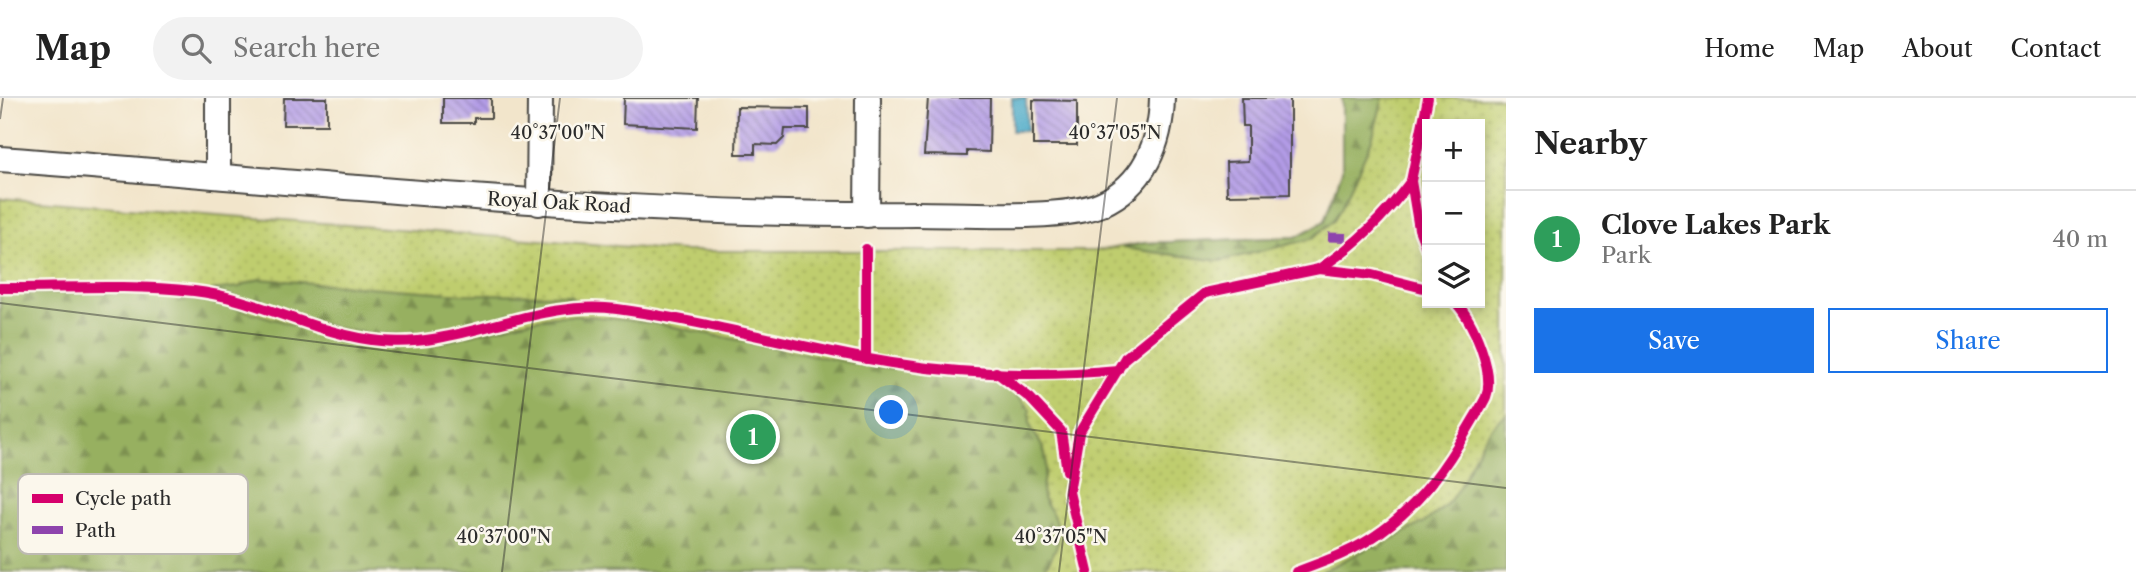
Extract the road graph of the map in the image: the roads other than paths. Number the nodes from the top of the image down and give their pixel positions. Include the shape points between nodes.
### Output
1 (218, 98) edge
2 (540, 98) edge
3 (867, 98) edge
4 (1162, 98) edge
5 (0, 159) edge
6 (218, 175) junction
7 (539, 202) junction
8 (867, 215) junction

1 - 6 street
2 - 7 street
3 - 8 street
4 - 8 street, Royal Oak Road via 1156,142 1148,160 1127,189 1083,210
5 - 6 street, Royal Oak Road
6 - 7 street, Royal Oak Road
7 - 8 street, Royal Oak Road

